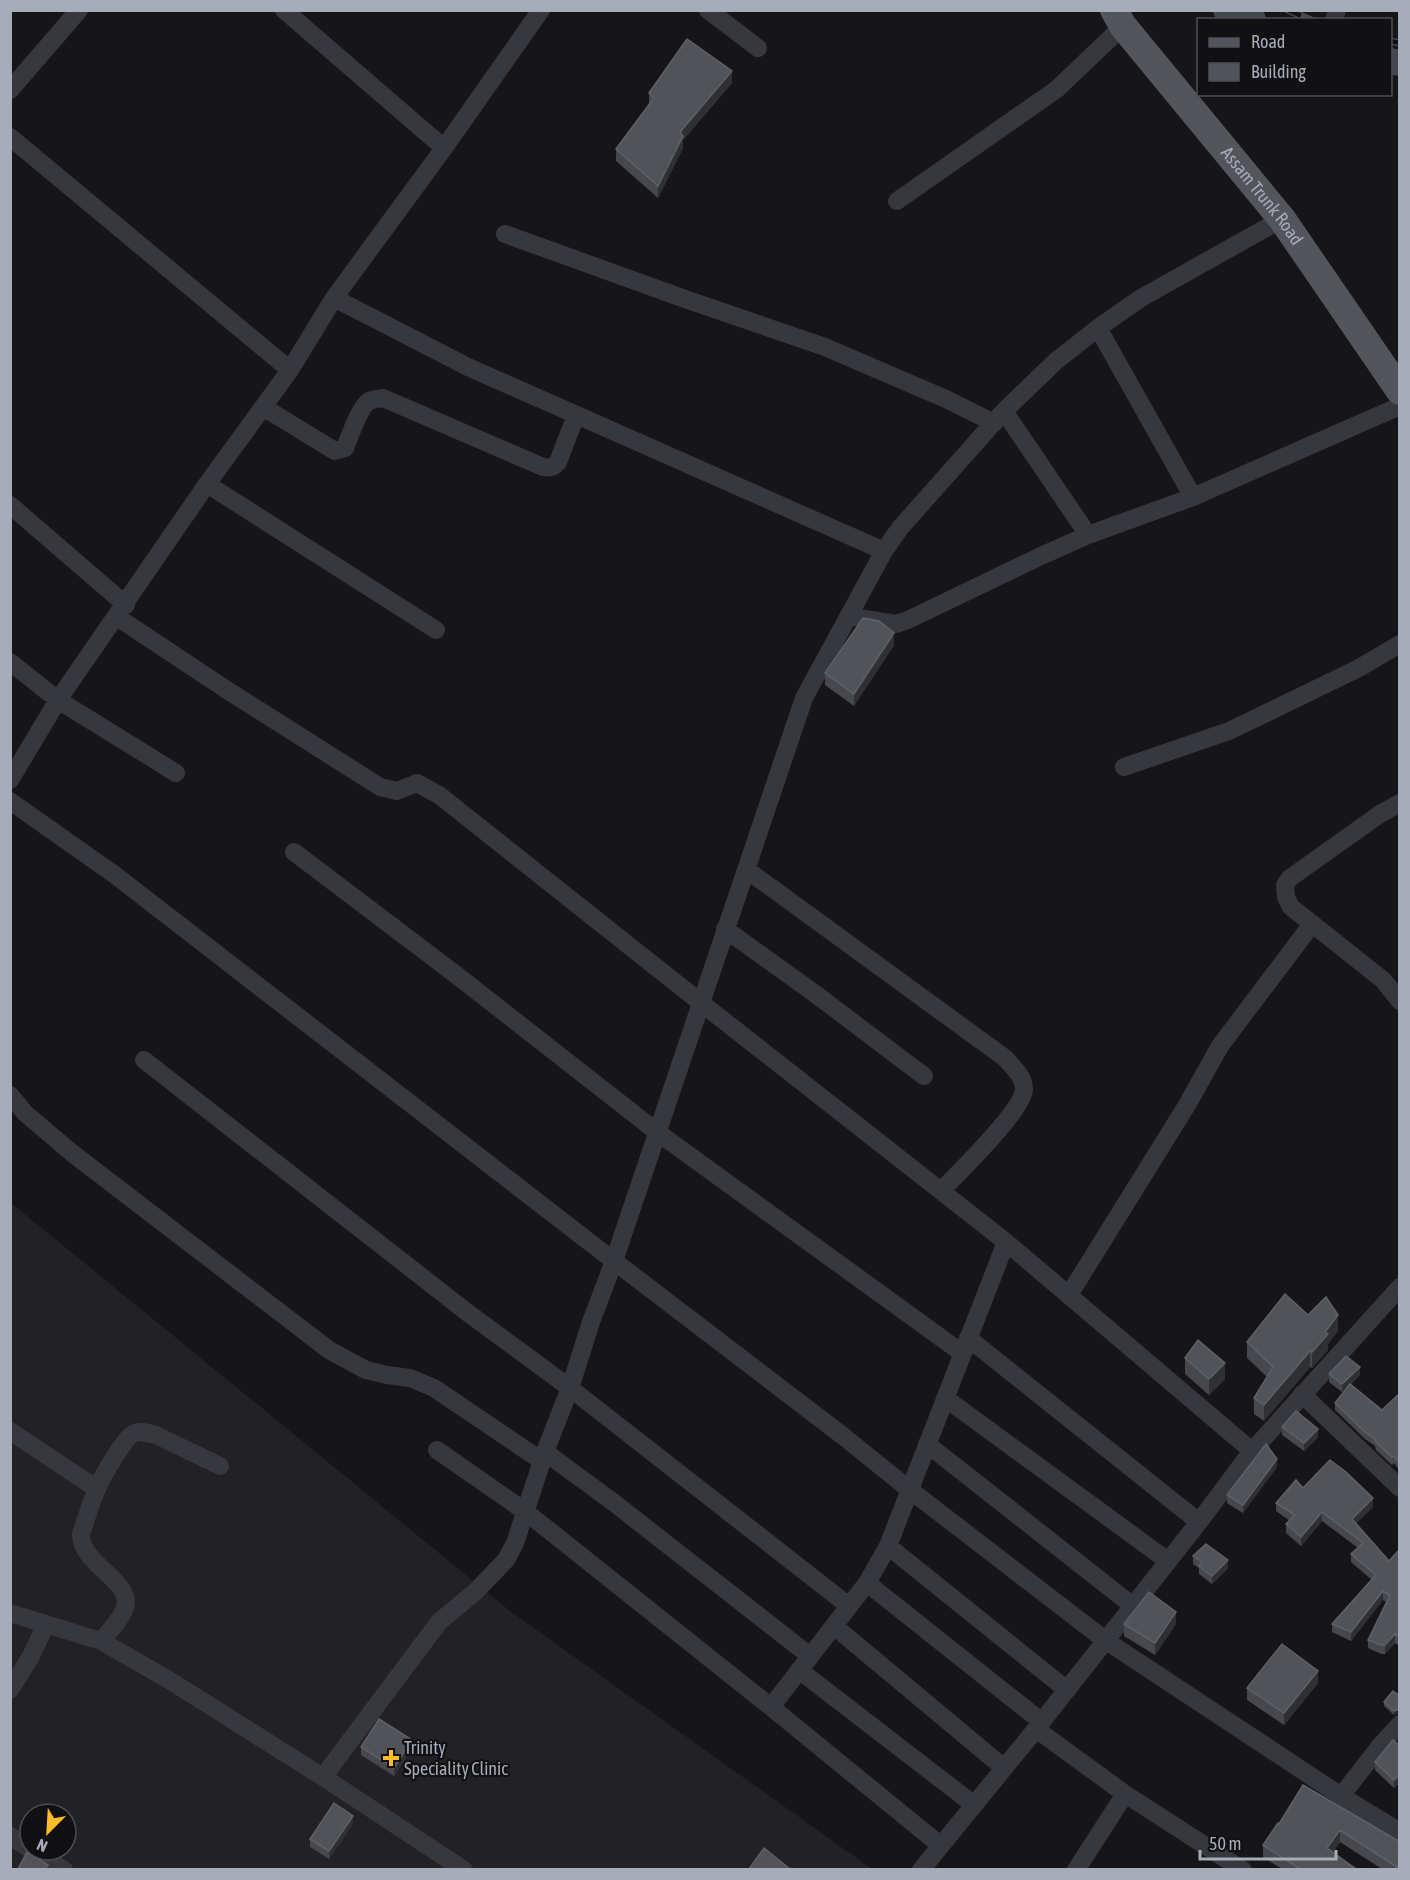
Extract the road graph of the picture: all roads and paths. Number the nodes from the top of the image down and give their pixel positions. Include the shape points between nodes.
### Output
1 (79, 10) edge
2 (284, 10) edge
3 (541, 10) edge
4 (708, 10) edge
5 (1226, 10) edge
6 (1118, 18) edge
7 (1248, 18) edge
8 (758, 48) dead end
9 (10, 90) edge
10 (10, 137) edge
11 (444, 148) junction
12 (897, 201) dead end
13 (1282, 219) junction
14 (505, 234) dead end
15 (334, 298) junction
16 (1098, 328) junction
17 (290, 370) junction
18 (1400, 391) edge
19 (1400, 406) edge
20 (263, 407) junction
21 (576, 415) junction
22 (999, 417) junction
23 (207, 484) junction
24 (1193, 497) junction
25 (10, 505) edge
26 (1088, 535) junction
27 (884, 551) junction
28 (121, 611) junction
29 (848, 616) junction
30 (436, 630) dead end
31 (1400, 644) edge
32 (10, 662) edge
33 (58, 700) junction
34 (1124, 767) dead end
35 (176, 773) dead end
36 (10, 780) edge
37 (10, 801) edge
38 (1400, 802) edge
39 (294, 852) dead end
40 (747, 870) junction
41 (1312, 924) junction
42 (725, 929) junction
43 (1400, 1001) edge
44 (700, 1002) junction
45 (144, 1060) dead end
46 (924, 1076) dead end
47 (10, 1095) edge
48 (657, 1132) junction
49 (941, 1191) junction
50 (1006, 1242) junction
51 (614, 1261) junction
52 (1400, 1287) edge
53 (1069, 1295) junction
54 (965, 1345) junction
55 (570, 1388) junction
56 (1302, 1394) junction
57 (945, 1398) junction
58 (10, 1431) edge
59 (927, 1444) junction
60 (437, 1450) dead end
61 (1252, 1451) junction
62 (544, 1456) junction
63 (220, 1466) dead end
64 (1400, 1488) edge
65 (97, 1489) junction
66 (910, 1490) junction
67 (526, 1512) junction
68 (1199, 1521) junction
69 (888, 1546) junction
70 (1168, 1561) junction
71 (867, 1582) junction
72 (849, 1606) junction
73 (1132, 1606) junction
74 (10, 1613) edge
75 (46, 1624) junction
76 (834, 1626) junction
77 (1106, 1640) junction
78 (101, 1641) junction
79 (805, 1663) junction
80 (10, 1690) edge
81 (1067, 1690) junction
82 (771, 1707) junction
83 (1400, 1724) edge
84 (1039, 1726) junction
85 (1004, 1768) junction
86 (323, 1777) junction
87 (1125, 1794) junction
88 (1341, 1796) junction
89 (973, 1804) junction
90 (1400, 1832) edge
91 (940, 1845) junction
92 (1215, 1862) edge
93 (464, 1869) edge
94 (921, 1869) edge
95 (1076, 1869) edge
96 (1243, 1869) edge

1 - 9 street
2 - 11 street
3 - 11 street
4 - 8 street
5 - 7 main road
6 - 12 street via 1057,88
6 - 13 main road, Assam Trunk Road
10 - 17 street
11 - 15 street
13 - 16 street via 1141,298
13 - 18 main road, Assam Trunk Road
14 - 22 street via 825,347 946,399
15 - 17 street
15 - 21 street via 468,367
16 - 22 street via 1056,361
16 - 24 street
17 - 20 street
19 - 24 street
20 - 21 street via 335,451 345,448 366,403 383,398 550,468 558,462
20 - 23 street
21 - 27 street
22 - 26 street
22 - 27 street
23 - 28 street
23 - 30 street
24 - 26 street
25 - 28 street
26 - 29 street via 908,620 896,624
27 - 29 street
28 - 33 street
28 - 44 street via 227,690 380,787 397,791 417,783 440,795
29 - 40 street via 804,698
31 - 34 street via 1229,731
32 - 33 street
33 - 35 street
33 - 36 street
37 - 51 street via 115,875
38 - 41 street via 1290,878 1285,885 1286,897 1291,907
39 - 48 street
40 - 42 street
40 - 49 street via 1005,1058 1016,1070 1024,1093 1013,1112
41 - 43 street via 1383,980
41 - 53 street via 1220,1046
42 - 44 street
42 - 46 street
44 - 48 street
44 - 49 street
45 - 55 street
47 - 62 street via 72,1153 329,1350 366,1370 410,1378 434,1388
48 - 51 street
48 - 54 street
49 - 50 street
50 - 53 street
50 - 54 street
51 - 55 street
51 - 66 street
52 - 56 street
53 - 61 street
54 - 57 street
54 - 68 street
55 - 62 street
55 - 72 street
56 - 61 street
56 - 64 street
57 - 59 street
57 - 70 street
58 - 65 street
59 - 66 street
59 - 73 street
60 - 67 street
61 - 68 street
62 - 67 street
62 - 79 street via 613,1502
63 - 65 street via 156,1435 135,1433 128,1437
65 - 78 street via 81,1541 86,1553 119,1586 126,1599 124,1610
66 - 69 street
66 - 77 street
67 - 82 street
67 - 86 street via 506,1560 440,1622
68 - 70 street
69 - 71 street
69 - 81 street
70 - 73 street
71 - 72 street
71 - 84 street
72 - 76 street
73 - 77 street
74 - 75 street
75 - 78 street
75 - 80 street via 32,1656
76 - 79 street
76 - 85 street
77 - 81 street
77 - 88 street
78 - 86 street
79 - 82 street
79 - 89 street
81 - 84 street
82 - 91 street
83 - 88 street
84 - 85 street
84 - 87 street
85 - 89 street
86 - 93 street
87 - 92 street
87 - 95 street
88 - 90 street
89 - 91 street
91 - 94 street
92 - 96 street

